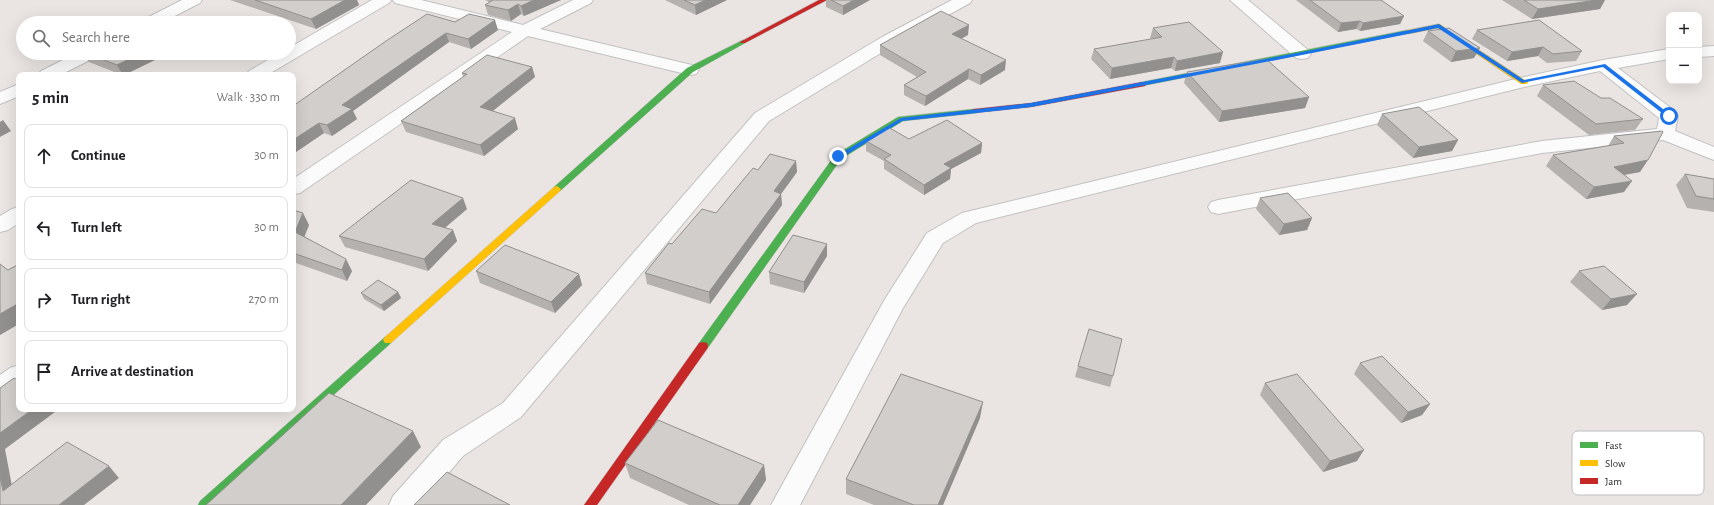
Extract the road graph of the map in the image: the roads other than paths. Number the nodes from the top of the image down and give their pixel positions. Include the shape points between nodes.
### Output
1 (194, 0) edge
2 (383, 0) edge
3 (401, 0) edge
4 (584, 0) edge
5 (824, 0) edge
6 (964, 0) edge
7 (1238, 0) edge
8 (163, 16) edge
9 (525, 30) junction
10 (296, 51) edge
11 (1714, 51) edge
12 (1702, 52) edge
13 (1302, 54) junction
14 (1666, 55) edge
15 (76, 60) edge
16 (281, 60) edge
17 (1604, 65) junction
18 (690, 70) junction
19 (53, 72) edge
20 (260, 72) edge
21 (1524, 82) junction
22 (16, 91) edge
23 (0, 99) edge
24 (1665, 134) junction
25 (1714, 154) edge
26 (296, 186) edge
27 (1218, 207) dead end
28 (16, 216) edge
29 (0, 225) edge
30 (16, 377) edge
31 (0, 388) edge
32 (204, 505) edge
33 (403, 505) edge
34 (590, 505) edge
35 (785, 505) edge

1 - 8 street
2 - 10 street
3 - 9 street
4 - 9 street
5 - 18 street
6 - 33 street via 888,41 762,117 512,410 453,448
7 - 13 street
9 - 18 street
9 - 26 street
11 - 12 street
13 - 21 street via 1439,26
13 - 34 street via 1031,105 901,119 838,156
14 - 17 street
15 - 19 street
16 - 20 street
17 - 21 street
17 - 24 street via 1669,116
18 - 32 street
21 - 35 street via 969,218 935,238 901,291
22 - 23 street
24 - 25 street
24 - 27 street via 1542,147
28 - 29 street
30 - 31 street

